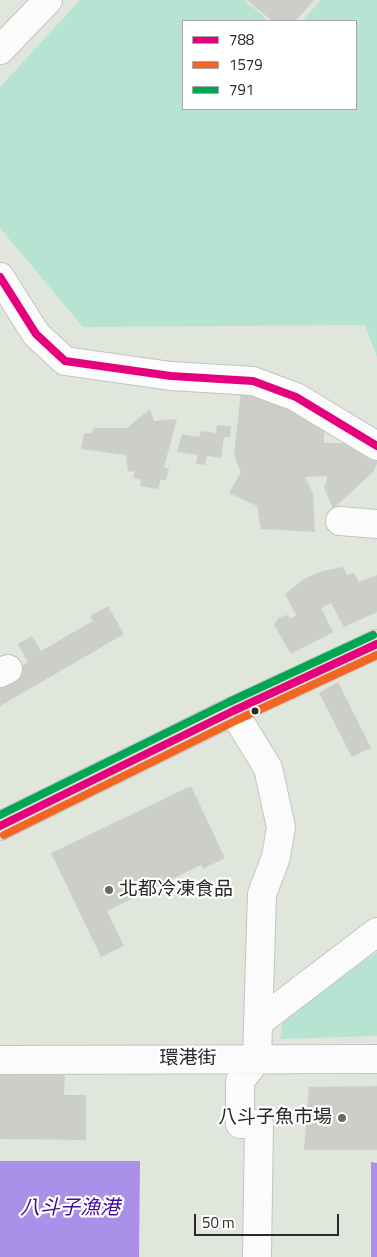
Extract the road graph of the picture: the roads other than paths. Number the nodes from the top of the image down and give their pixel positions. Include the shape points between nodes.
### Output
1 (48, 0) edge
2 (0, 50) edge
3 (0, 277) edge
4 (377, 446) edge
5 (340, 521) dead end
6 (377, 524) edge
7 (377, 644) edge
8 (232, 711) junction
9 (0, 826) edge
10 (377, 932) edge
11 (259, 1022) junction
12 (257, 1059) junction
13 (0, 1060) edge
14 (377, 1060) edge
15 (257, 1257) edge

1 - 2 street
3 - 4 street via 36,334 65,361 172,376 253,381 296,397
5 - 6 street
7 - 8 main road
8 - 9 main road
8 - 11 street via 268,768 281,827 276,857 262,894
10 - 11 street
11 - 12 street
12 - 13 street, 環港街
12 - 14 street, 環港街
12 - 15 street via 240,1081 240,1124 259,1124

